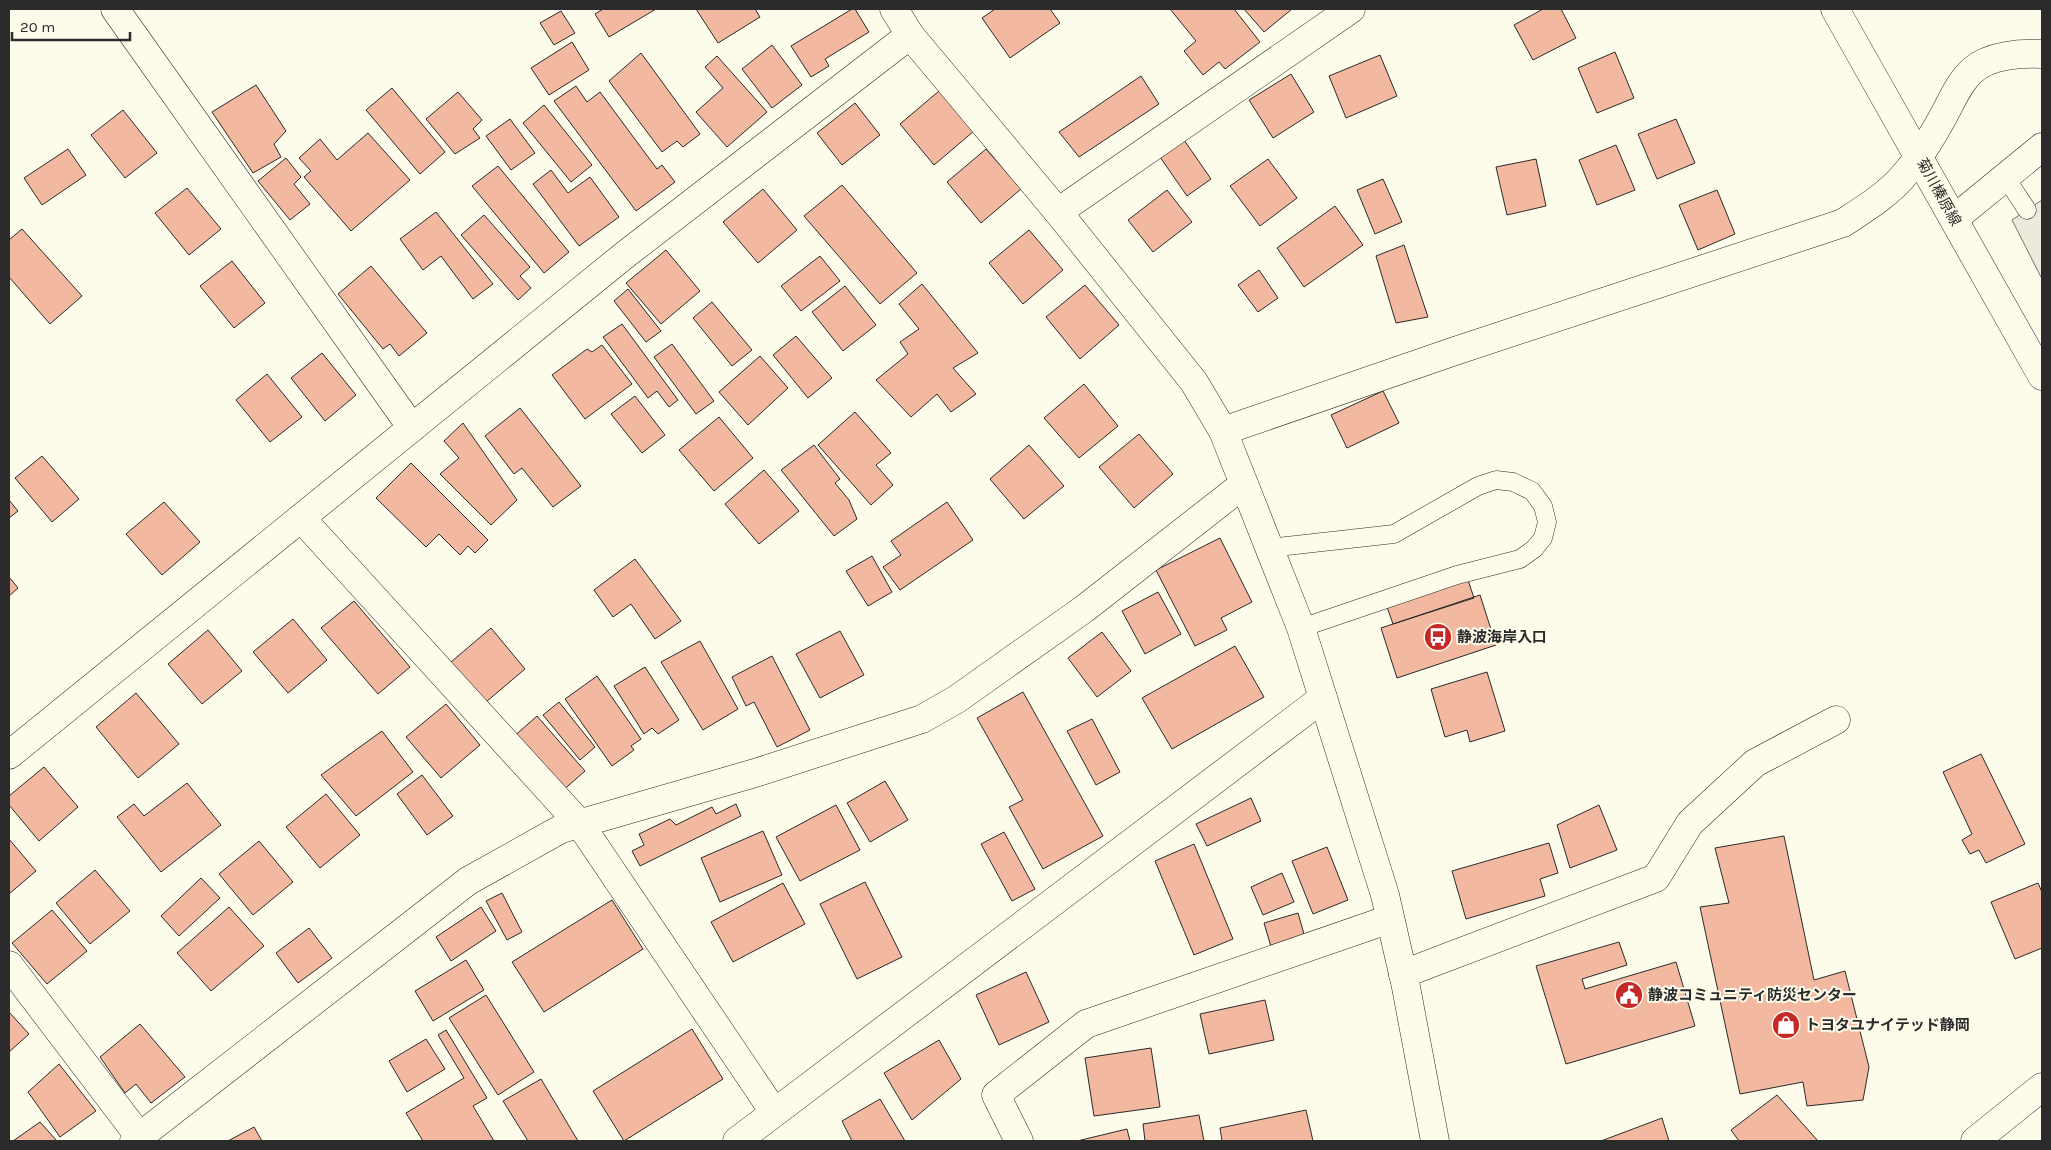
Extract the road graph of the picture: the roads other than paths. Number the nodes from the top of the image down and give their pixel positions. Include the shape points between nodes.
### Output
1 (115, 9) edge
2 (894, 9) edge
3 (1351, 9) edge
4 (1835, 9) edge
5 (910, 35) junction
6 (2042, 54) edge
7 (2042, 147) edge
8 (1918, 156) junction
9 (2006, 178) junction
10 (2027, 210) dead end
11 (1058, 212) junction
12 (1954, 219) junction
13 (2042, 376) edge
14 (412, 428) junction
15 (1223, 431) junction
16 (1244, 484) junction
17 (301, 518) junction
18 (1269, 548) junction
19 (1301, 628) junction
20 (1323, 698) junction
21 (1836, 720) dead end
22 (9, 755) edge
23 (580, 824) junction
24 (1390, 919) junction
25 (9, 965) edge
26 (1403, 974) junction
27 (2042, 1087) edge
28 (774, 1112) junction
29 (137, 1139) edge
30 (737, 1141) edge
31 (1019, 1141) edge
32 (1435, 1141) edge
33 (1974, 1141) edge

1 - 14 main road
2 - 5 main road
3 - 11 main road
4 - 8 main road, 菊川榛原線
5 - 11 main road
5 - 14 main road via 626,254
6 - 8 main road via 1992,59 1973,70 1959,87
7 - 9 main road
8 - 12 main road, 菊川榛原線
8 - 15 main road via 1878,201 1843,223
9 - 10 lane
9 - 12 main road
11 - 15 main road via 1194,382
12 - 13 main road, 菊川榛原線
14 - 17 main road
15 - 16 main road
16 - 18 main road
16 - 23 main road via 1084,609 956,699 922,719 755,773
17 - 22 main road
17 - 23 main road
18 - 19 main road
18 - 19 lane via 1394,534 1478,486 1496,480 1513,482 1532,490 1543,506 1547,522 1544,538 1520,559 1450,577
19 - 20 main road
20 - 24 main road
20 - 28 main road
21 - 26 main road via 1755,763 1690,822 1656,878
23 - 28 main road
23 - 29 main road via 561,829 468,882
24 - 26 main road
24 - 31 main road via 1086,1024 996,1095
25 - 29 main road
26 - 32 main road
27 - 33 main road
28 - 30 main road

